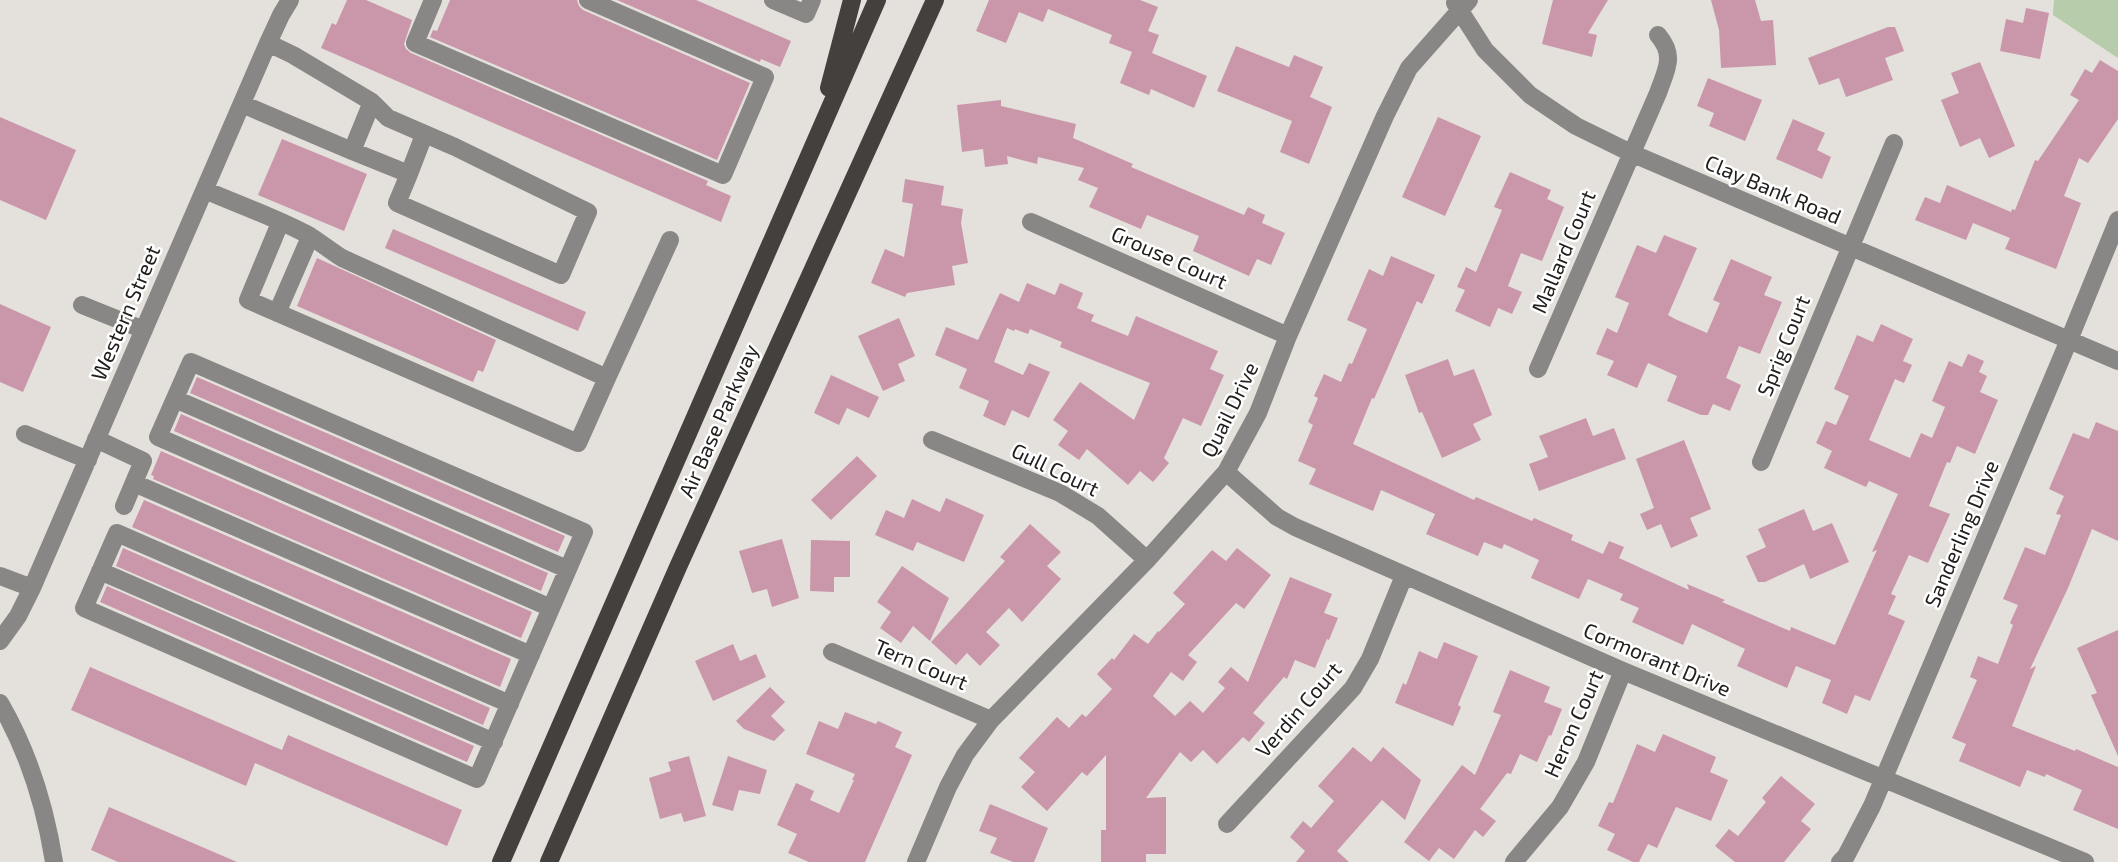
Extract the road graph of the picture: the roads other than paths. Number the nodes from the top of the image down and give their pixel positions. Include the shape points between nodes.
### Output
1 (290, 0) edge
2 (588, 0) edge
3 (774, 0) edge
4 (812, 0) edge
5 (852, 0) edge
6 (877, 0) edge
7 (935, 0) edge
8 (431, 1) edge
9 (1461, 3) edge
10 (1658, 35) dead end
11 (268, 43) junction
12 (372, 102) junction
13 (242, 104) junction
14 (424, 135) junction
15 (817, 137) junction
16 (1894, 143) dead end
17 (352, 151) junction
18 (1631, 153) junction
19 (409, 174) junction
20 (205, 190) junction
21 (2118, 220) edge
22 (1031, 222) dead end
23 (280, 223) junction
24 (310, 237) junction
25 (670, 240) dead end
26 (1849, 247) junction
27 (82, 305) dead end
28 (277, 313) junction
29 (144, 330) junction
30 (1288, 336) junction
31 (2070, 340) junction
32 (2118, 361) edge
33 (1538, 369) dead end
34 (607, 378) junction
35 (175, 399) junction
36 (25, 433) dead end
37 (96, 439) junction
38 (932, 440) dead end
39 (88, 460) junction
40 (1761, 462) dead end
41 (1226, 472) junction
42 (134, 484) junction
43 (124, 506) dead end
44 (1147, 559) junction
45 (567, 569) junction
46 (100, 571) junction
47 (0, 576) edge
48 (1404, 576) junction
49 (32, 588) junction
50 (551, 608) junction
51 (0, 641) edge
52 (832, 652) dead end
53 (530, 655) junction
54 (1623, 671) junction
55 (0, 703) edge
56 (509, 704) junction
57 (991, 720) junction
58 (494, 742) junction
59 (1884, 778) junction
60 (1227, 824) dead end
61 (54, 862) edge
62 (501, 862) edge
63 (549, 862) edge
64 (916, 862) edge
65 (1514, 862) edge
66 (1840, 862) edge
67 (2085, 862) edge

1 - 11 street, Western Street
2 - 8 street via 765,77 723,175 415,43
3 - 4 street via 806,14
5 - 15 main road
6 - 15 main road, Air Base Parkway
7 - 63 main road, Air Base Parkway via 683,554
9 - 18 street, Clay Bank Road via 1485,50 1530,95 1576,126
9 - 30 street, Quail Drive via 1409,68
10 - 18 street, Mallard Court via 1666,44 1669,62
11 - 12 street
11 - 13 street, Western Street
12 - 14 street via 388,118
12 - 17 street
13 - 17 street
13 - 20 street, Western Street
14 - 19 street
14 - 19 street via 588,212 561,275 397,203
15 - 62 main road, Air Base Parkway
16 - 26 street, Sprig Court
17 - 19 street
18 - 26 street, Clay Bank Road
18 - 33 street, Mallard Court
20 - 23 street
20 - 29 street, Western Street
21 - 31 street, Sanderling Drive
22 - 30 street, Grouse Court
23 - 24 street
23 - 28 street via 248,300
24 - 28 street
24 - 34 street via 342,258
25 - 34 street
26 - 31 street, Clay Bank Road
26 - 40 street, Sprig Court
27 - 29 street
28 - 34 street via 578,443
29 - 37 street, Western Street
30 - 41 street, Quail Drive via 1258,413
31 - 32 street, Clay Bank Road
31 - 59 street, Sanderling Drive
35 - 45 street
35 - 45 street via 191,362 293,405 584,532
35 - 50 street via 158,437
36 - 39 street
37 - 39 street, Western Street
37 - 42 street via 143,461
38 - 44 street, Gull Court via 1060,493 1098,516
39 - 49 street, Western Street
41 - 44 street, Quail Drive
41 - 48 street, Cormorant Drive via 1277,517
42 - 43 street
42 - 53 street
44 - 57 street, Quail Drive
45 - 50 street
46 - 56 street via 117,533
46 - 58 street
46 - 58 street via 84,608 464,774 477,779
47 - 49 street
48 - 54 street, Cormorant Drive
48 - 60 street, Verdin Court via 1353,688
49 - 51 street, Western Street
50 - 53 street
52 - 57 street, Tern Court
53 - 56 street
54 - 59 street, Cormorant Drive
54 - 65 street, Heron Court via 1586,762 1560,807
55 - 61 street via 40,793
56 - 58 street
57 - 64 street, Quail Drive via 948,787
59 - 66 street, Sanderling Drive
59 - 67 street, Cormorant Drive

